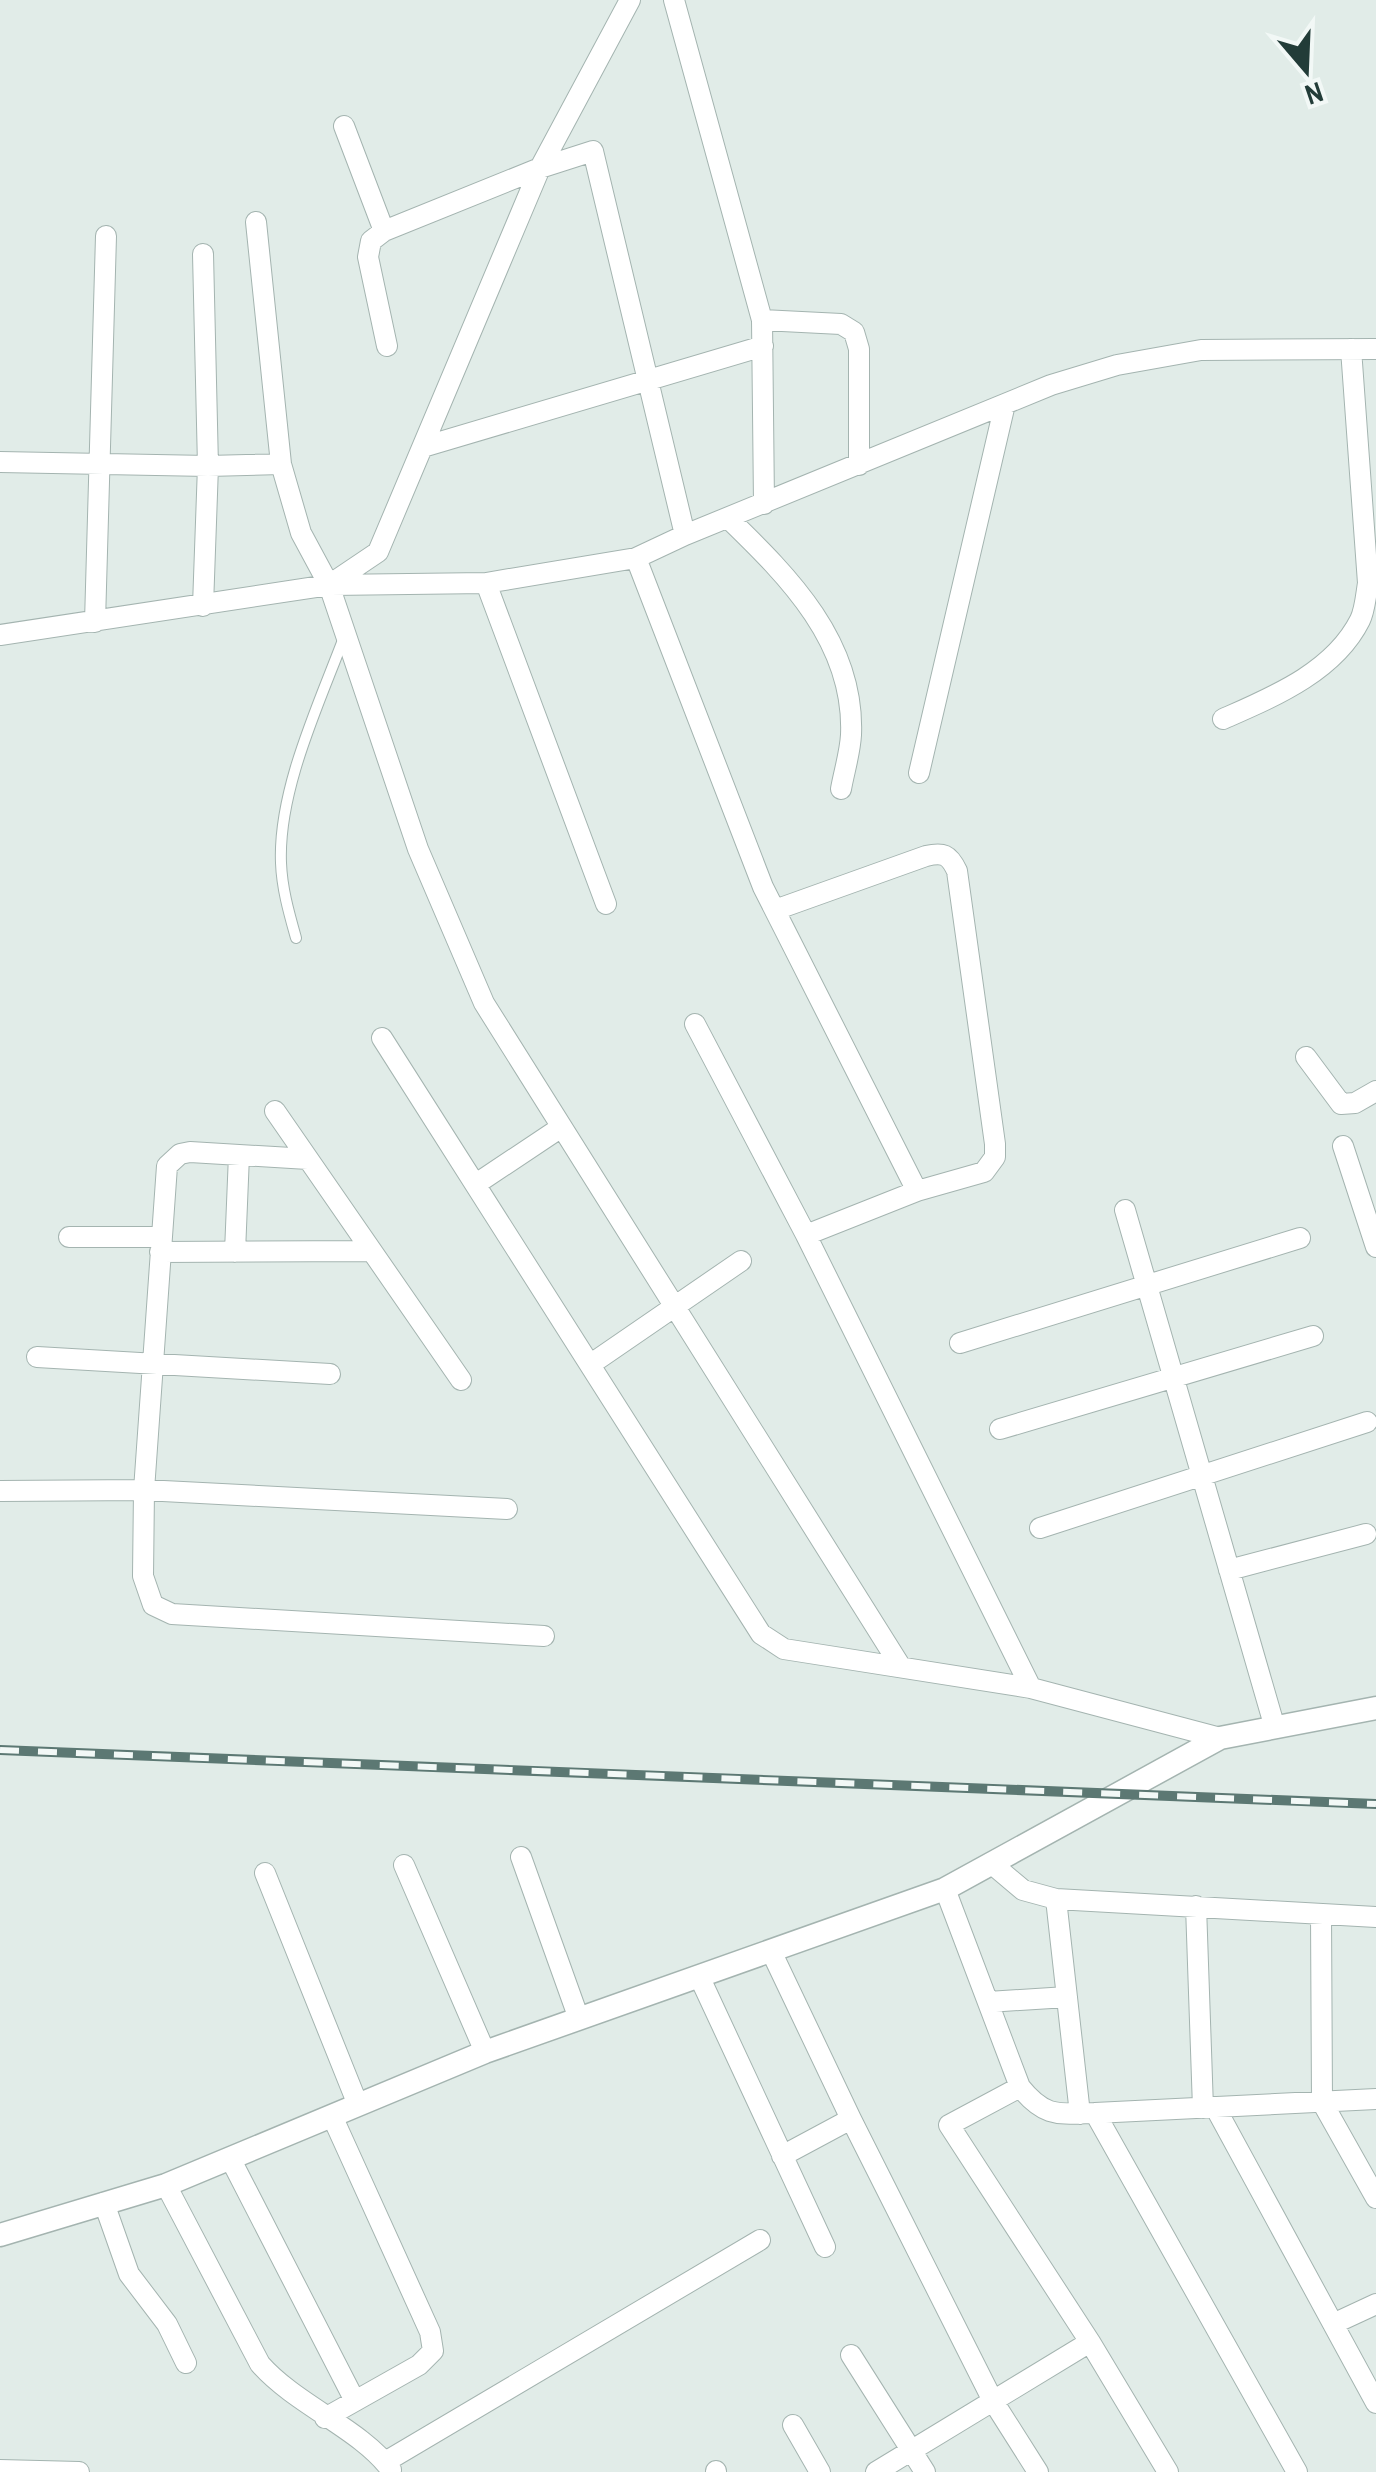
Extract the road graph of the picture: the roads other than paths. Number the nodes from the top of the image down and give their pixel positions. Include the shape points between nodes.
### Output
1 (630, 0) edge
2 (674, 0) edge
3 (344, 126) dead end
4 (540, 168) junction
5 (256, 222) dead end
6 (384, 230) junction
7 (106, 236) dead end
8 (203, 254) dead end
9 (762, 320) junction
10 (387, 346) dead end
11 (763, 346) junction
12 (1351, 348) junction
13 (1376, 349) edge
14 (648, 380) junction
15 (1005, 404) junction
16 (422, 447) junction
17 (0, 462) edge
18 (101, 463) junction
19 (281, 464) junction
20 (859, 465) junction
21 (208, 466) junction
22 (764, 504) junction
23 (728, 518) junction
24 (686, 535) junction
25 (636, 558) junction
26 (486, 583) junction
27 (329, 586) junction
28 (203, 606) junction
29 (95, 622) junction
30 (345, 634) junction
31 (0, 636) edge
32 (1223, 720) dead end
33 (920, 772) dead end
34 (842, 790) dead end
35 (606, 904) dead end
36 (774, 910) junction
37 (296, 938) dead end
38 (695, 1024) dead end
39 (382, 1038) dead end
40 (1306, 1057) dead end
41 (1376, 1090) edge
42 (275, 1111) dead end
43 (560, 1128) junction
44 (1343, 1146) dead end
45 (239, 1156) junction
46 (308, 1159) junction
47 (476, 1184) junction
48 (917, 1191) junction
49 (1125, 1210) dead end
50 (806, 1235) junction
51 (69, 1236) dead end
52 (1300, 1238) dead end
53 (161, 1244) junction
54 (1376, 1247) edge
55 (372, 1251) junction
56 (235, 1252) junction
57 (741, 1261) dead end
58 (1148, 1287) junction
59 (673, 1306) junction
60 (1313, 1336) dead end
61 (960, 1344) dead end
62 (37, 1357) dead end
63 (591, 1364) junction
64 (152, 1365) junction
65 (330, 1374) dead end
66 (460, 1380) dead end
67 (1174, 1380) junction
68 (1367, 1422) dead end
69 (1000, 1430) dead end
70 (1202, 1474) junction
71 (144, 1490) junction
72 (0, 1491) edge
73 (507, 1508) dead end
74 (1040, 1528) dead end
75 (1366, 1534) dead end
76 (1230, 1570) junction
77 (544, 1636) dead end
78 (901, 1667) junction
79 (1031, 1688) junction
80 (1376, 1708) edge
81 (1275, 1728) junction
82 (1220, 1738) junction
83 (520, 1857) dead end
84 (404, 1864) dead end
85 (991, 1864) junction
86 (266, 1873) dead end
87 (946, 1889) junction
88 (1056, 1900) junction
89 (1196, 1906) junction
90 (1322, 1914) junction
91 (1376, 1916) edge
92 (771, 1950) junction
93 (699, 1976) junction
94 (1067, 1997) junction
95 (988, 2002) junction
96 (580, 2018) junction
97 (485, 2052) junction
98 (1020, 2087) junction
99 (1376, 2099) edge
100 (1322, 2102) junction
101 (358, 2105) junction
102 (1209, 2107) junction
103 (1087, 2114) junction
104 (332, 2116) junction
105 (851, 2118) junction
106 (782, 2156) junction
107 (230, 2158) junction
108 (166, 2185) junction
109 (1376, 2198) edge
110 (104, 2203) junction
111 (0, 2235) edge
112 (760, 2240) dead end
113 (824, 2247) dead end
114 (1376, 2304) edge
115 (1333, 2324) junction
116 (1090, 2342) junction
117 (851, 2355) dead end
118 (186, 2363) dead end
119 (355, 2401) junction
120 (993, 2401) junction
121 (1376, 2403) edge
122 (326, 2418) junction
123 (794, 2425) dead end
124 (912, 2450) junction
125 (388, 2467) edge
126 (8, 2471) edge
127 (1166, 2471) edge
128 (79, 2472) edge
129 (820, 2472) edge
130 (876, 2472) edge
131 (925, 2472) edge
132 (1038, 2472) edge
133 (1297, 2472) edge

1 - 4 street
2 - 9 street
3 - 6 street
4 - 6 street
4 - 14 street via 593,151
4 - 16 street
5 - 19 street
6 - 10 street via 371,240 368,257
7 - 18 street
8 - 21 street
9 - 11 street
9 - 20 street via 841,324 854,332
11 - 14 street
11 - 22 street
12 - 13 street
12 - 15 street via 1201,350 1117,365
12 - 32 street via 1368,582 1362,617 1343,647 1314,670
14 - 16 street
14 - 24 street
15 - 20 street
15 - 33 street
16 - 27 street via 378,552
17 - 18 street
18 - 21 street
18 - 29 street
19 - 21 street
19 - 27 street via 301,534
20 - 22 street
21 - 28 street
22 - 23 street
23 - 24 street
23 - 34 street via 806,599 832,645 848,694 851,736
24 - 25 street
25 - 26 street
25 - 36 street
26 - 27 street
26 - 35 street
27 - 28 street
27 - 30 street
28 - 29 street
29 - 31 street
30 - 37 lane via 284,820 283,890
30 - 43 street via 418,848 484,1002
36 - 48 street
36 - 48 street via 926,856 946,854 952,860 995,1157 984,1172
38 - 50 street
39 - 47 street
40 - 41 street via 1341,1104 1355,1104
42 - 46 street
43 - 47 street
43 - 59 street
44 - 54 street
45 - 46 street
45 - 53 street via 190,1152 172,1159 164,1179
45 - 56 street
46 - 55 street
47 - 63 street
48 - 50 street
49 - 58 street
50 - 79 street
51 - 53 street
52 - 58 street
53 - 56 street
53 - 64 street
55 - 56 street
55 - 66 street
57 - 59 street
58 - 61 street
58 - 67 street
59 - 63 street
59 - 78 street
60 - 67 street
62 - 64 street
63 - 78 street via 761,1634 784,1648
64 - 65 street
64 - 71 street
67 - 69 street
67 - 70 street
68 - 70 street
70 - 74 street
70 - 76 street
71 - 72 street
71 - 73 street
71 - 77 street via 143,1576 148,1598 161,1611
75 - 76 street
76 - 81 street
78 - 79 street
79 - 82 street
80 - 81 street
81 - 82 street
82 - 85 street
83 - 96 street
84 - 97 street
85 - 87 street
85 - 88 street via 1024,1890
86 - 101 street
87 - 92 street
87 - 95 street
88 - 89 street
88 - 94 street
89 - 90 street
89 - 102 street
90 - 91 street
90 - 100 street
92 - 93 street
92 - 105 street
93 - 96 street
93 - 106 street
94 - 95 street
94 - 103 street
95 - 98 street
96 - 97 street
97 - 101 street
98 - 103 street via 1046,2112
98 - 116 street via 949,2125
99 - 100 street
100 - 102 street
100 - 109 street
101 - 104 street
102 - 103 street
102 - 115 street
103 - 133 street
104 - 107 street
104 - 119 street via 433,2344 429,2358
105 - 106 street
105 - 120 street
106 - 113 street
107 - 108 street
107 - 119 street
108 - 110 street
108 - 122 street via 260,2364
110 - 111 street
110 - 118 street via 129,2274 167,2324
112 - 125 street
114 - 115 street
115 - 121 street
116 - 120 street
116 - 127 street
117 - 124 street
119 - 122 street
120 - 124 street
120 - 132 street
122 - 125 street
123 - 129 street
124 - 130 street
124 - 131 street
126 - 128 street

